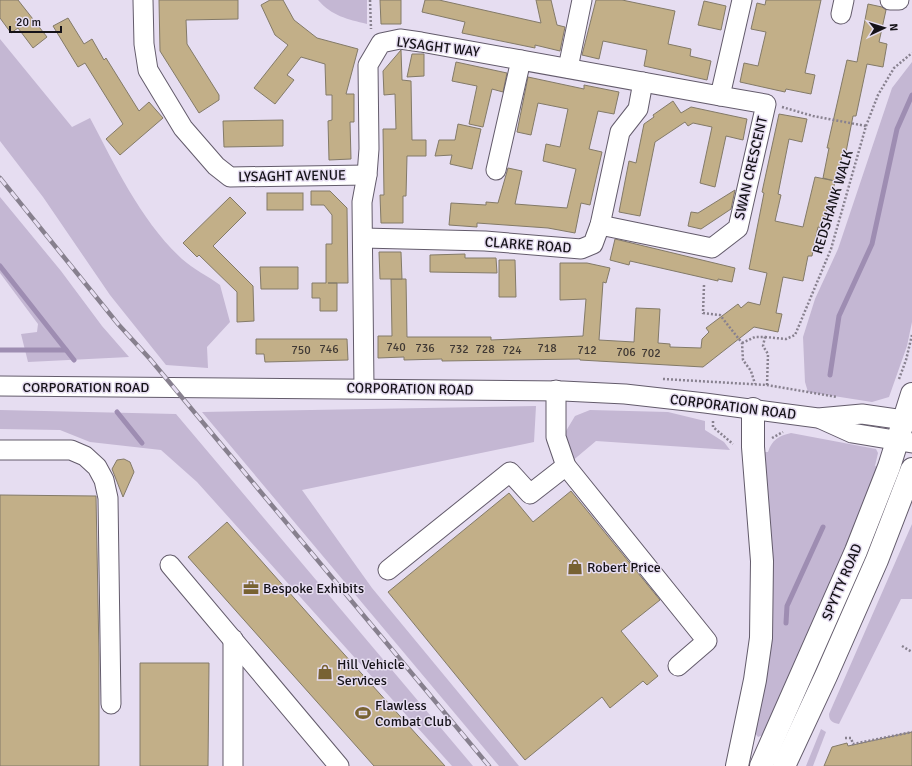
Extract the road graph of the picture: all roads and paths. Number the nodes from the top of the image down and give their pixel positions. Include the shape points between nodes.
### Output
1 (143, 0) edge
2 (370, 0) edge
3 (582, 0) edge
4 (742, 0) edge
5 (890, 0) edge
6 (899, 0) edge
7 (371, 29) dead end
8 (912, 53) edge
9 (521, 60) junction
10 (568, 68) junction
11 (643, 82) junction
12 (720, 96) junction
13 (766, 104) junction
14 (866, 126) junction
15 (496, 170) dead end
16 (367, 175) junction
17 (600, 226) junction
18 (363, 238) junction
19 (704, 286) dead end
20 (912, 335) edge
21 (765, 337) junction
22 (742, 344) junction
23 (717, 381) dead end
24 (755, 384) junction
25 (767, 385) junction
26 (0, 386) edge
27 (905, 387) edge
28 (364, 388) junction
29 (556, 390) junction
30 (841, 398) dead end
31 (753, 409) junction
32 (818, 418) junction
33 (908, 420) edge
34 (713, 427) dead end
35 (905, 442) edge
36 (737, 447) dead end
37 (0, 450) edge
38 (566, 466) junction
39 (912, 469) edge
40 (170, 565) dead end
41 (388, 570) dead end
42 (233, 638) junction
43 (902, 646) dead end
44 (912, 652) edge
45 (678, 666) dead end
46 (111, 704) dead end
47 (912, 732) edge
48 (845, 738) dead end
49 (233, 766) edge
50 (339, 766) edge
51 (737, 766) edge
52 (761, 766) edge
53 (784, 766) edge

1 - 16 street, LYSAGHT AVENUE via 144,44 148,70 183,128 220,170 230,177
2 - 7 path
3 - 10 street
4 - 12 street
5 - 6 street
8 - 14 path, REDSHANK WALK via 894,68 878,95
9 - 10 street, LYSAGHT WAY
9 - 15 street
9 - 16 street, LYSAGHT WAY via 400,39 380,43 368,65
10 - 11 street, LYSAGHT WAY
11 - 12 street, LYSAGHT WAY
11 - 17 street, CLARKE ROAD via 638,109 620,132
12 - 13 street, SWAN CRESCENT
13 - 14 path
13 - 17 street, SWAN CRESCENT via 738,228 712,248
14 - 21 path, REDSHANK WALK via 831,249 795,335 786,339
16 - 18 street, LYSAGHT WAY via 362,202
17 - 18 street, CLARKE ROAD via 593,244 582,249 484,241
18 - 28 street, LYSAGHT WAY
19 - 22 path via 703,313 720,315
20 - 27 path via 906,360
21 - 22 path, REDSHANK WALK via 755,336
21 - 25 path via 763,346 768,354
22 - 24 path via 743,360 751,371
23 - 24 path, CORPORATION ROAD
24 - 25 path, CORPORATION ROAD
25 - 30 path, CORPORATION ROAD
26 - 28 street, CORPORATION ROAD
27 - 33 main road, SPYTTY ROAD
28 - 29 street, CORPORATION ROAD
29 - 31 street, CORPORATION ROAD via 625,394
29 - 38 street via 556,437
31 - 32 street, CORPORATION ROAD
31 - 51 main road via 753,447 762,561 761,638
32 - 33 street, CORPORATION ROAD via 862,414
32 - 35 street, CORPORATION ROAD via 852,433
33 - 35 main road, SPYTTY ROAD
34 - 36 path, CORPORATION ROAD
35 - 52 main road, SPYTTY ROAD via 889,467 856,551
37 - 46 street via 71,450 85,456 97,467 104,480 108,498
38 - 41 street via 530,494 510,472
38 - 45 street via 707,642
39 - 53 main road, SPYTTY ROAD via 877,560
40 - 42 street
42 - 49 street
42 - 50 street
43 - 44 path
47 - 48 path via 853,744 851,738

